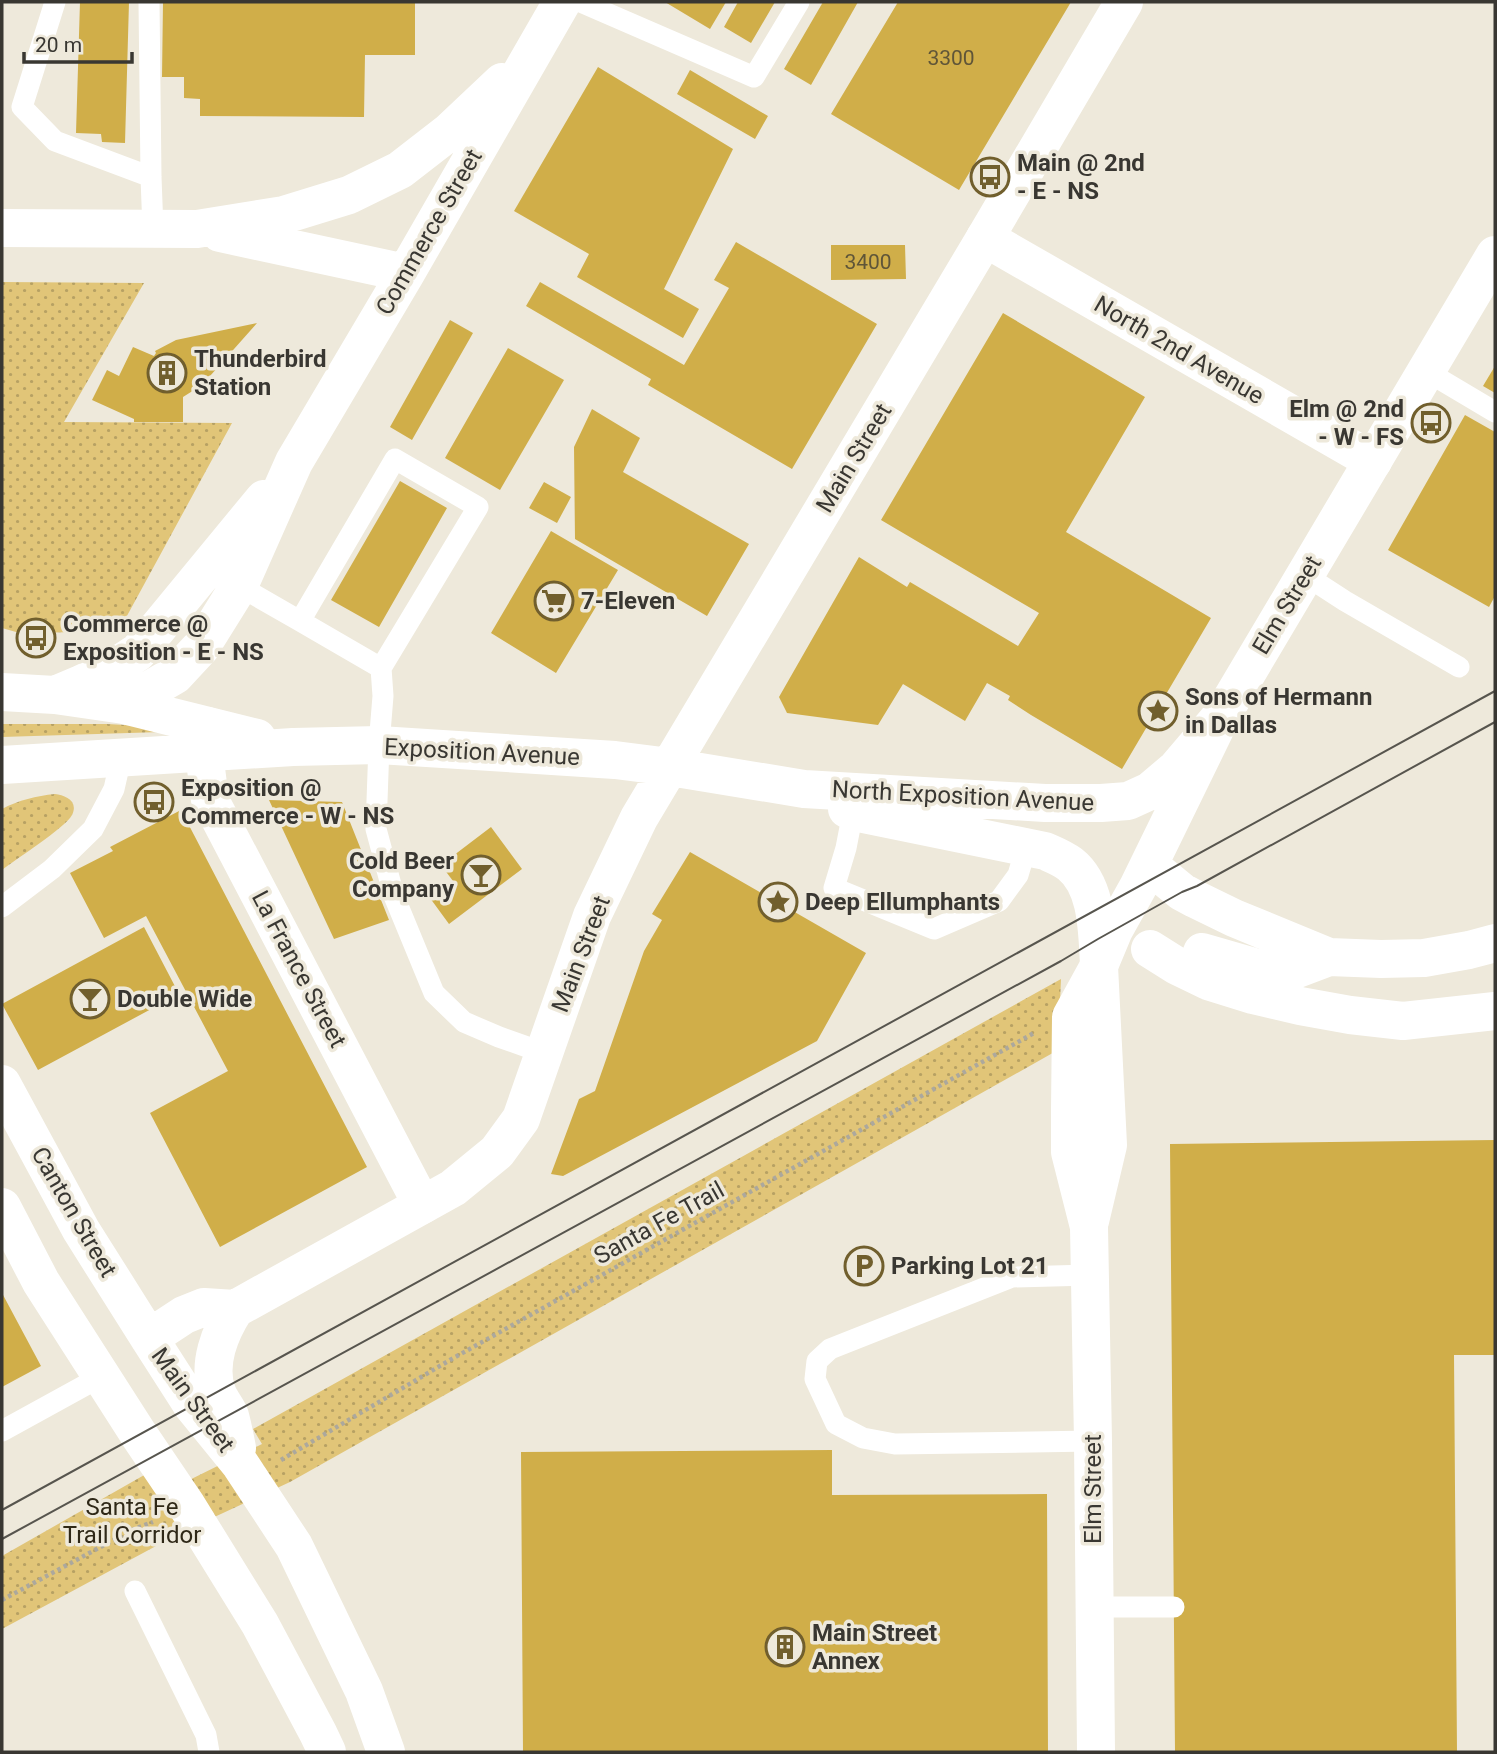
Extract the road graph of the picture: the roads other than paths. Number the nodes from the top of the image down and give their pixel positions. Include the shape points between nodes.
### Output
1 (55, 2) edge
2 (149, 2) edge
3 (562, 2) edge
4 (581, 2) edge
5 (799, 2) edge
6 (1124, 2) edge
7 (531, 54) junction
8 (151, 177) junction
9 (2, 228) edge
10 (197, 229) junction
11 (153, 230) junction
12 (985, 239) junction
13 (1495, 255) edge
14 (406, 273) junction
15 (1426, 371) junction
16 (1495, 412) edge
17 (1373, 461) junction
18 (295, 462) junction
19 (1305, 575) junction
20 (239, 586) junction
21 (300, 621) junction
22 (381, 667) junction
23 (1459, 667) dead end
24 (2, 670) edge
25 (2, 692) edge
26 (55, 695) junction
27 (124, 705) junction
28 (1222, 715) junction
29 (206, 739) junction
30 (379, 745) junction
31 (121, 758) junction
32 (61, 762) junction
33 (2, 765) edge
34 (670, 766) junction
35 (804, 789) junction
36 (2, 790) edge
37 (853, 812) junction
38 (1026, 848) junction
39 (1149, 865) junction
40 (2, 907) edge
41 (1495, 943) edge
42 (1150, 949) junction
43 (1329, 957) junction
44 (1099, 967) junction
45 (1495, 1011) edge
46 (544, 1053) junction
47 (2, 1084) edge
48 (422, 1205) junction
49 (2, 1207) edge
50 (1090, 1275) junction
51 (235, 1309) junction
52 (149, 1338) junction
53 (102, 1376) junction
54 (2, 1431) edge
55 (1093, 1441) junction
56 (240, 1464) junction
57 (135, 1591) dead end
58 (1174, 1606) dead end
59 (1094, 1608) junction
60 (209, 1752) edge
61 (327, 1752) edge
62 (386, 1752) edge
63 (1096, 1752) edge

1 - 8 lane via 22,107 55,141
2 - 8 lane
3 - 7 main road, Commerce Street
4 - 5 lane via 754,77
6 - 12 main road, Main Street
7 - 10 main road via 449,132 400,170 349,195 284,215
7 - 14 main road, Commerce Street
8 - 11 lane
9 - 11 main road
10 - 11 main road
10 - 14 main road
12 - 17 main road, North 2nd Avenue
12 - 34 main road, Main Street
13 - 15 main road, Elm Street
14 - 18 main road, Commerce Street
15 - 16 lane
15 - 17 main road, Elm Street
17 - 19 main road, Elm Street
18 - 20 main road, Commerce Street
18 - 26 main road, Commerce Street via 138,652 109,671
19 - 23 lane
19 - 28 main road, Elm Street
20 - 21 lane
20 - 27 main road, Commerce Street via 201,647 175,675
21 - 22 lane
21 - 22 lane via 396,459 478,507
22 - 30 lane
24 - 26 main road
25 - 26 main road, Exposition Avenue
26 - 27 main road, Exposition Avenue
27 - 29 main road, Exposition Avenue
28 - 35 main road, North Exposition Avenue via 1176,769 1150,791 1128,801 1045,803
28 - 39 main road, Elm Street
29 - 30 main road, Exposition Avenue via 293,747
29 - 31 main road, Exposition Avenue
29 - 48 main road, La France Street via 210,800
30 - 34 main road, Exposition Avenue
30 - 46 lane via 376,830 394,896 434,993 464,1022
31 - 32 main road, Exposition Avenue
31 - 40 lane via 114,789 93,829 52,869
32 - 33 main road, Exposition Avenue
32 - 36 main road
34 - 35 main road, North Exposition Avenue
34 - 46 main road, Main Street via 639,818 592,916
35 - 37 main road
37 - 38 main road
37 - 38 lane via 834,888 934,929 999,901 1017,875
38 - 44 main road via 1059,857 1081,876 1094,911
39 - 43 main road via 1195,899
39 - 44 main road, Elm Street
41 - 43 main road via 1424,958
42 - 43 main road via 1198,950 1261,969 1292,971
42 - 44 main road via 1124,954
42 - 45 main road via 1208,981 1350,1015 1403,1021
44 - 50 main road, Elm Street via 1108,1145 1088,1227
46 - 48 main road, Main Street via 521,1119 497,1152 453,1188
47 - 52 main road, Canton Street via 81,1230
48 - 51 main road, Main Street
49 - 53 main road via 41,1282
50 - 55 main road, Elm Street
50 - 55 lane via 1012,1278 830,1349 817,1362 815,1379 836,1424 863,1438 895,1444
51 - 52 main road, Main Street via 204,1307
51 - 56 main road via 225,1324 214,1370
52 - 56 main road, Main Street via 192,1405
53 - 54 lane
53 - 61 main road via 260,1624
55 - 59 main road, Elm Street
56 - 62 main road, Main Street via 294,1546 364,1691
57 - 60 lane via 206,1734
58 - 59 lane
59 - 63 main road, Elm Street

